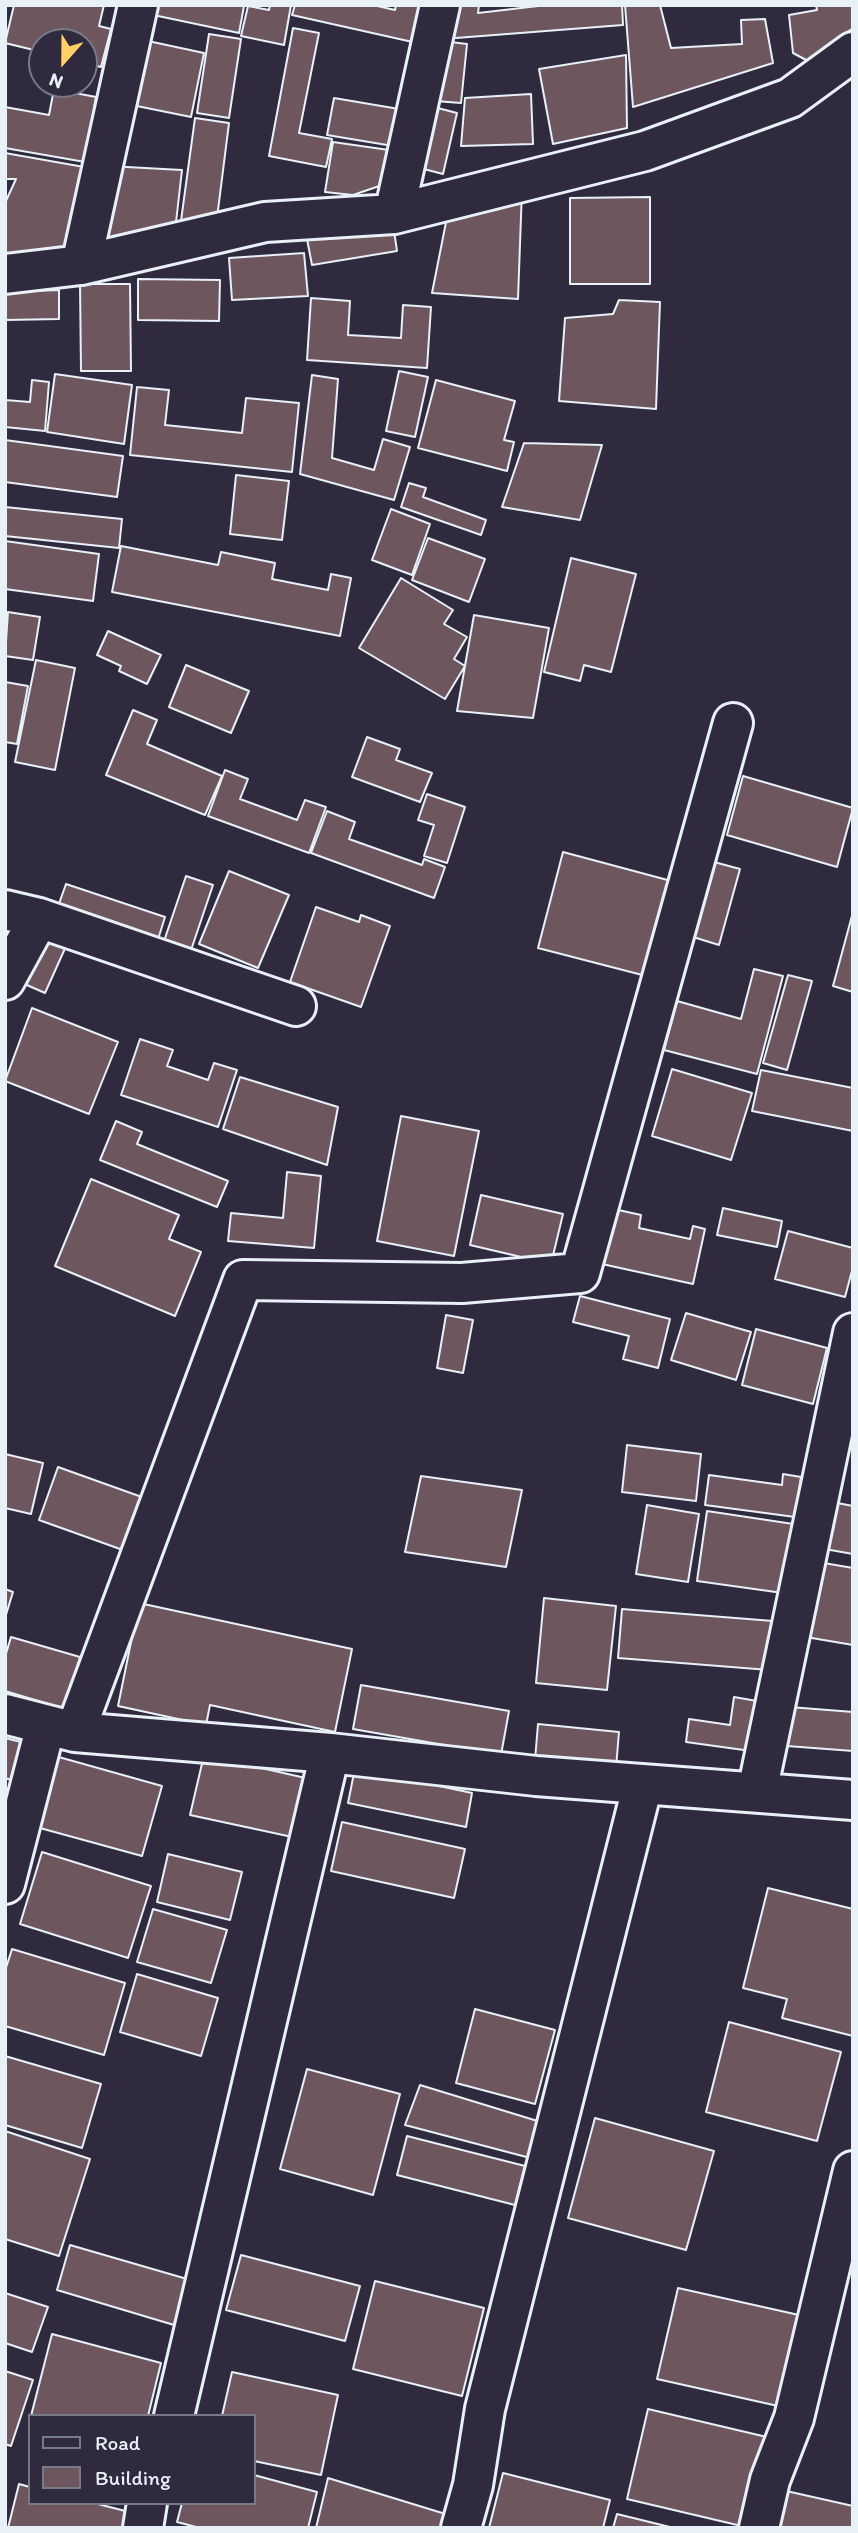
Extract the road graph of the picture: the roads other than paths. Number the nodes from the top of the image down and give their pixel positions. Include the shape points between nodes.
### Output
1 (138, 5) edge
2 (440, 5) edge
3 (853, 52) edge
4 (394, 214) junction
5 (81, 265) junction
6 (5, 274) edge
7 (733, 723) dead end
8 (22, 914) edge
9 (5, 980) edge
10 (296, 1006) dead end
11 (853, 1333) edge
12 (5, 1714) edge
13 (60, 1728) junction
14 (330, 1753) junction
15 (643, 1784) junction
16 (757, 1792) junction
17 (853, 1800) edge
18 (5, 1884) edge
19 (853, 2171) edge
20 (174, 2414) edge
21 (147, 2505) edge
22 (143, 2528) edge
23 (461, 2528) edge
24 (759, 2528) edge

1 - 5 street
2 - 4 street
3 - 4 street via 790,98 645,151
4 - 5 street via 265,222
5 - 6 street
7 - 13 street via 580,1273 462,1283 243,1280
8 - 9 street
8 - 10 street
11 - 16 street
12 - 13 street
13 - 14 street
13 - 18 street
14 - 15 street
14 - 20 street
15 - 16 street
15 - 23 street via 485,2409
16 - 17 street
19 - 24 street via 794,2418 770,2480
21 - 22 street

